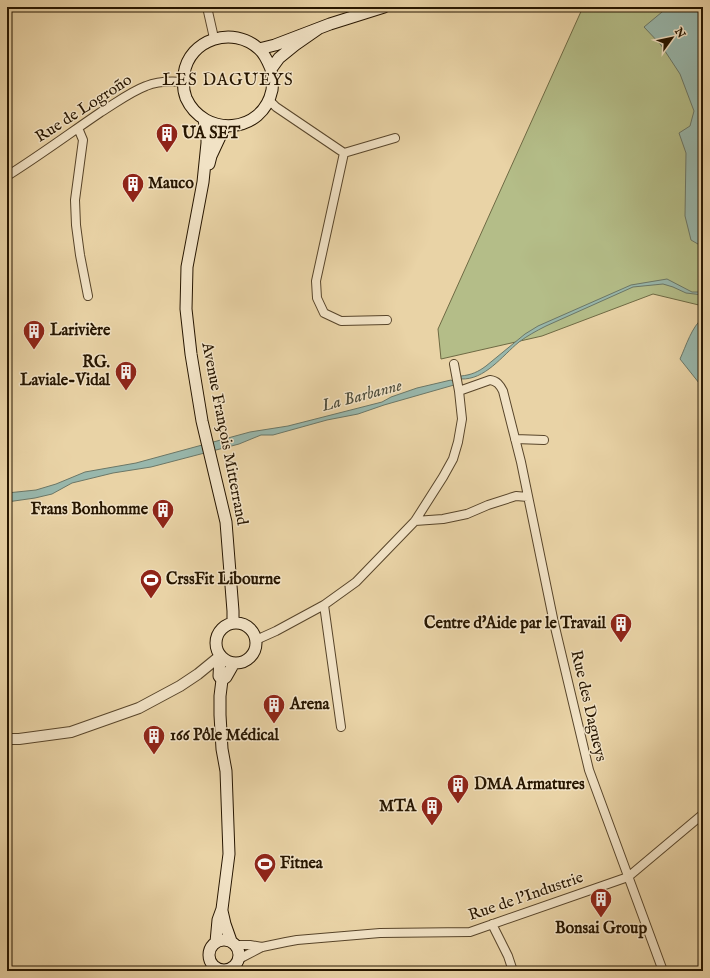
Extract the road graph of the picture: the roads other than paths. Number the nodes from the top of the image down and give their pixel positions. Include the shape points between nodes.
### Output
1 (207, 7) edge
2 (384, 7) edge
3 (318, 29) junction
4 (214, 38) junction
5 (259, 49) junction
6 (271, 69) junction
7 (183, 82) junction
8 (269, 100) junction
9 (204, 120) junction
10 (225, 126) junction
11 (78, 128) junction
12 (395, 138) dead end
13 (344, 153) junction
14 (7, 176) edge
15 (203, 182) junction
16 (88, 296) dead end
17 (387, 320) dead end
18 (454, 364) dead end
19 (459, 391) junction
20 (515, 439) junction
21 (544, 440) dead end
22 (528, 497) junction
23 (415, 521) junction
24 (324, 605) junction
25 (233, 623) junction
26 (256, 640) junction
27 (220, 656) junction
28 (234, 663) junction
29 (204, 670) junction
30 (220, 678) junction
31 (341, 727) dead end
32 (7, 739) edge
33 (703, 814) edge
34 (628, 876) junction
35 (222, 909) junction
36 (492, 924) junction
37 (216, 942) junction
38 (234, 943) junction
39 (262, 947) junction
40 (239, 959) junction
41 (219, 970) edge
42 (513, 971) edge
43 (663, 971) edge

1 - 4 street
2 - 3 main road
3 - 5 main road
3 - 6 main road via 279,58
4 - 5 main road via 238,37
4 - 7 main road via 202,44 191,55 185,68
5 - 6 main road
6 - 8 main road via 273,80
7 - 9 main road via 185,97 193,110
7 - 11 street, Rue de Logroño via 170,81 147,85
8 - 10 main road via 261,112 251,120 239,125
8 - 13 street
9 - 10 main road
9 - 15 main road, Avenue François Mitterrand via 207,143
10 - 15 main road, Avenue François Mitterrand via 211,156
11 - 14 street, Rue de Logroño
11 - 16 street via 83,140 75,200 76,225
12 - 13 street
13 - 17 street via 316,281 317,298 324,313 341,321
15 - 25 main road, Avenue François Mitterrand via 187,267 186,309 202,422 226,522
18 - 19 street
19 - 20 street, Rue des Dagueys via 490,380 498,383 503,391
19 - 23 street via 462,418 453,459
20 - 21 street
20 - 22 street, Rue des Dagueys
22 - 23 street via 516,496 467,514
22 - 34 street, Rue des Dagueys via 589,770
23 - 24 street via 356,582
24 - 26 street
24 - 31 street
25 - 26 main road via 248,626
25 - 27 main road via 227,624 218,632 216,644
26 - 28 main road via 256,646 249,658
27 - 28 main road
27 - 29 street
27 - 30 main road
28 - 30 main road via 226,677
29 - 30 street
29 - 32 street via 139,708 71,732
30 - 35 main road via 229,854
33 - 34 street, Rue de l'Industrie
34 - 36 street, Rue de l'Industrie
34 - 43 street, Rue des Dagueys
35 - 37 main road
35 - 38 main road via 225,924
36 - 39 street, Rue de l'Industrie via 470,932 380,933 297,940
36 - 42 street
37 - 38 main road via 226,939
37 - 41 main road via 209,951 209,957
38 - 39 street, Rue de l'Industrie
38 - 40 main road via 239,952
39 - 40 street, Rue de l'Industrie
40 - 41 main road via 231,968

